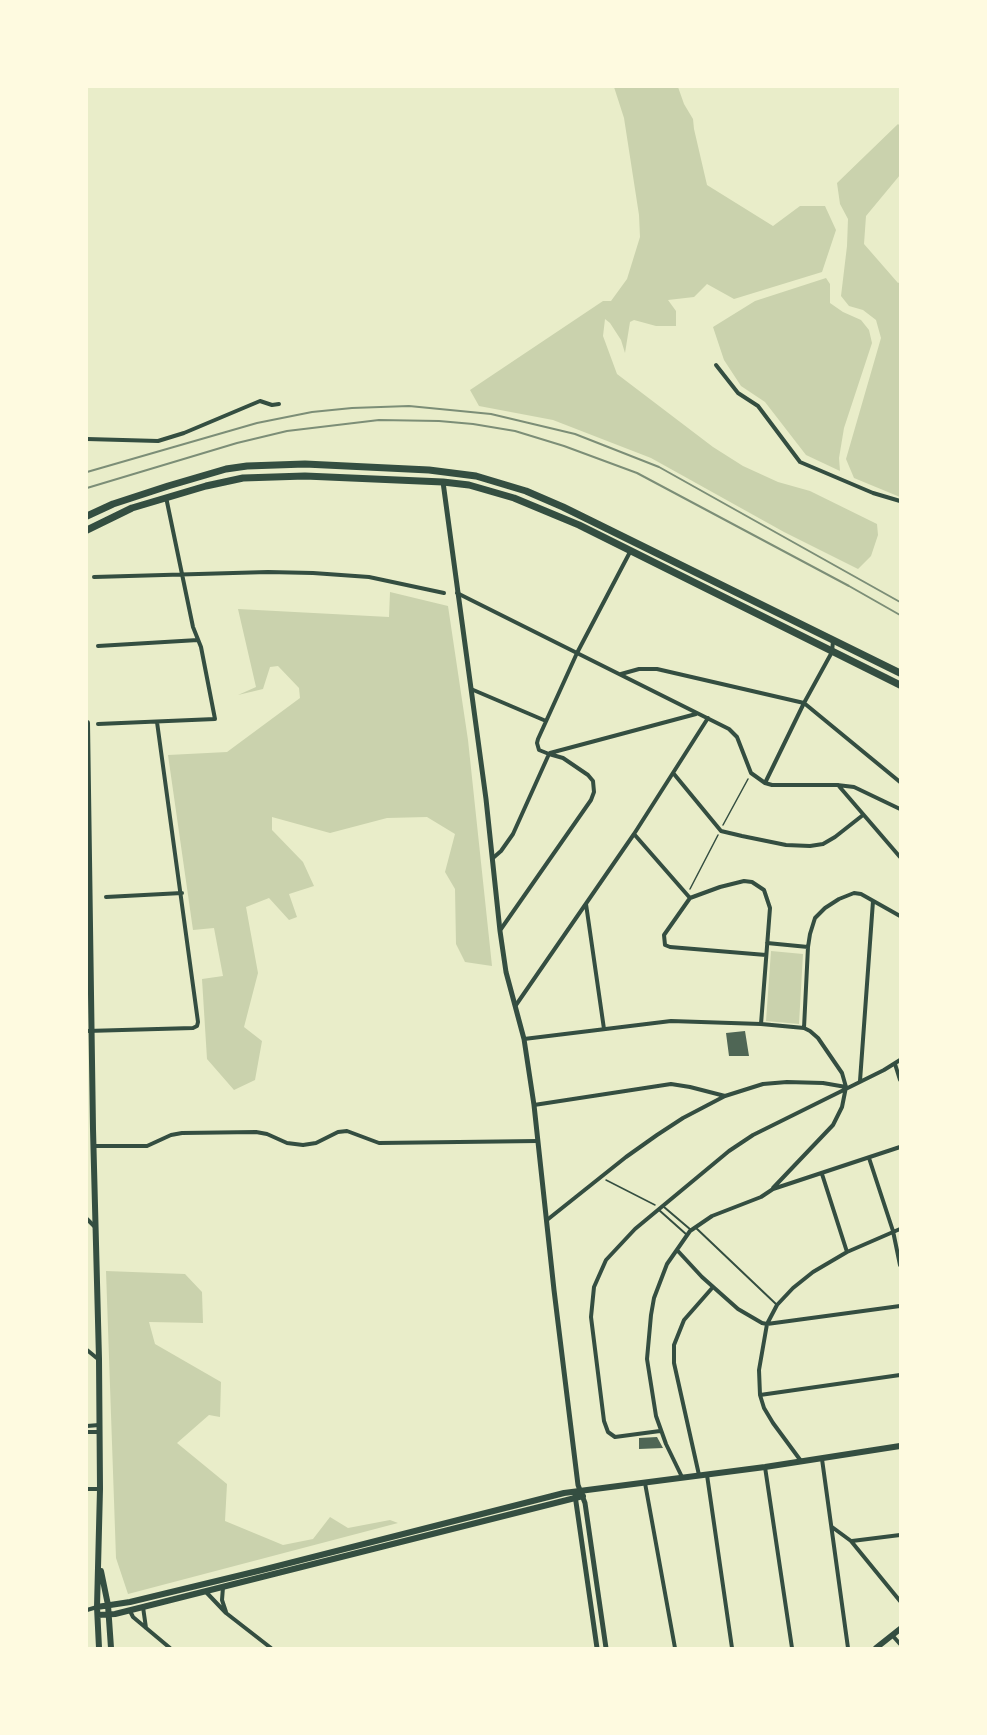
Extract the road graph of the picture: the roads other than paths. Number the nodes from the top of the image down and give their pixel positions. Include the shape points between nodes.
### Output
1 (716, 365) dead end
2 (279, 404) dead end
3 (87, 440) edge
4 (443, 482) junction
5 (166, 497) junction
6 (900, 501) edge
7 (87, 516) edge
8 (87, 530) edge
9 (646, 548) junction
10 (630, 552) junction
11 (181, 574) junction
12 (94, 577) dead end
13 (444, 593) dead end
14 (457, 593) junction
15 (198, 640) junction
16 (833, 641) junction
17 (98, 646) dead end
18 (832, 652) junction
19 (577, 653) junction
20 (900, 673) edge
21 (621, 674) junction
22 (900, 685) edge
23 (471, 689) junction
24 (804, 703) junction
25 (697, 714) junction
26 (708, 718) junction
27 (157, 722) junction
28 (546, 722) junction
29 (87, 723) edge
30 (99, 724) dead end
31 (549, 754) junction
32 (674, 774) junction
33 (900, 782) edge
34 (765, 783) junction
35 (837, 785) junction
36 (900, 809) edge
37 (863, 814) junction
38 (634, 834) junction
39 (900, 857) edge
40 (492, 858) junction
41 (182, 893) junction
42 (106, 897) dead end
43 (690, 898) junction
44 (873, 901) junction
45 (586, 903) junction
46 (900, 916) edge
47 (500, 931) junction
48 (767, 943) junction
49 (808, 947) junction
50 (766, 955) junction
51 (516, 1005) junction
52 (761, 1024) junction
53 (804, 1028) junction
54 (604, 1029) junction
55 (89, 1031) edge
56 (524, 1039) junction
57 (900, 1060) edge
58 (895, 1064) junction
59 (900, 1080) edge
60 (860, 1082) junction
61 (846, 1088) junction
62 (725, 1096) junction
63 (534, 1105) junction
64 (539, 1141) junction
65 (93, 1146) junction
66 (900, 1147) edge
67 (869, 1158) junction
68 (822, 1174) junction
69 (773, 1189) junction
70 (661, 1208) junction
71 (87, 1219) edge
72 (547, 1220) junction
73 (97, 1228) junction
74 (900, 1228) edge
75 (693, 1229) junction
76 (893, 1231) junction
77 (687, 1235) junction
78 (677, 1250) junction
79 (847, 1252) junction
80 (900, 1265) edge
81 (713, 1287) junction
82 (777, 1305) junction
83 (900, 1306) edge
84 (767, 1324) junction
85 (99, 1348) junction
86 (87, 1350) edge
87 (99, 1359) junction
88 (900, 1375) edge
89 (760, 1395) junction
90 (87, 1426) edge
91 (99, 1429) junction
92 (660, 1431) junction
93 (87, 1432) edge
94 (900, 1446) edge
95 (822, 1459) junction
96 (801, 1462) junction
97 (765, 1467) junction
98 (707, 1475) junction
99 (699, 1476) junction
100 (682, 1478) junction
101 (645, 1483) junction
102 (87, 1489) edge
103 (100, 1489) junction
104 (579, 1492) junction
105 (832, 1527) junction
106 (900, 1535) edge
107 (851, 1541) junction
108 (98, 1558) junction
109 (200, 1585) junction
110 (223, 1587) junction
111 (205, 1591) junction
112 (900, 1601) edge
113 (108, 1605) junction
114 (97, 1607) junction
115 (143, 1607) junction
116 (88, 1610) edge
117 (129, 1610) junction
118 (226, 1613) junction
119 (109, 1614) junction
120 (98, 1615) junction
121 (147, 1629) junction
122 (900, 1629) edge
123 (892, 1635) junction
124 (900, 1644) edge
125 (99, 1648) edge
126 (111, 1648) edge
127 (170, 1648) edge
128 (271, 1648) edge
129 (597, 1648) edge
130 (606, 1648) edge
131 (675, 1648) edge
132 (732, 1648) edge
133 (792, 1648) edge
134 (848, 1648) edge
135 (876, 1648) edge

1 - 6 street via 738,393 758,406 800,462
2 - 3 street via 260,401 158,441
4 - 5 main road via 257,476
4 - 10 main road via 514,498
4 - 14 street
5 - 8 main road via 107,518
5 - 11 street
7 - 9 main road via 112,504 226,469 290,464 413,469 501,482
9 - 10 main road
9 - 16 main road
10 - 18 main road
10 - 19 street
11 - 12 street
11 - 13 street via 268,572 369,577
11 - 15 street
14 - 19 street
14 - 23 street
15 - 17 street
15 - 27 street via 215,719
16 - 18 street
16 - 20 main road
18 - 22 main road
18 - 24 street
19 - 21 street
19 - 28 street
21 - 24 street via 657,669
21 - 25 street
23 - 28 street
23 - 40 street
24 - 33 street
24 - 34 street
25 - 26 street
25 - 31 street
26 - 32 street
26 - 34 street via 734,733 751,773
27 - 30 street
27 - 41 street
28 - 31 street via 537,743 539,750
29 - 55 main road
31 - 40 street via 513,834
31 - 47 street via 588,775 594,792
32 - 37 street via 721,831 742,836 810,846 835,837
32 - 38 street
34 - 35 street
35 - 36 street via 858,789
35 - 37 street
37 - 39 street
38 - 43 street
38 - 45 street
40 - 47 street
41 - 42 street
41 - 55 street via 197,1026
43 - 48 street via 735,882 759,885 770,908
43 - 50 street via 664,935 666,945
44 - 46 street
44 - 49 street via 861,894 847,894 825,908 815,918
44 - 60 street
45 - 51 street
45 - 54 street
47 - 51 street
48 - 49 street
48 - 50 street
49 - 53 street
50 - 52 street
51 - 56 street
52 - 53 street
52 - 54 street via 671,1021
53 - 61 street via 818,1038 836,1063
54 - 56 street
55 - 65 main road
56 - 63 street
57 - 58 street
58 - 59 street
58 - 60 street
60 - 61 street
61 - 62 street via 787,1082 763,1084
61 - 69 street via 833,1125
61 - 70 street via 753,1135
62 - 63 street via 664,1085
62 - 72 street via 683,1118 626,1157
63 - 64 street
64 - 65 street via 379,1143 347,1131 303,1145 260,1132 182,1133 147,1146
64 - 72 street
65 - 73 main road
66 - 67 street
67 - 68 street
67 - 76 street
68 - 69 street
68 - 79 street
69 - 75 street via 712,1216
70 - 75 lane
70 - 77 lane
70 - 92 street via 635,1228 606,1260 594,1287 591,1317 608,1432 620,1437
71 - 73 street
72 - 104 street
73 - 85 main road
74 - 76 street
75 - 77 street
75 - 82 lane
76 - 79 street
76 - 80 street
77 - 78 street
78 - 81 street
78 - 92 street via 661,1278 649,1329 651,1396
79 - 82 street via 813,1272
81 - 84 street via 738,1309
81 - 99 street via 684,1320 674,1345 676,1374
82 - 84 street
83 - 84 street
84 - 89 street via 759,1370
85 - 86 street
85 - 87 main road
86 - 87 street
87 - 91 main road
88 - 89 street
89 - 96 street via 773,1423
90 - 91 street
91 - 93 street
91 - 103 main road
92 - 100 street
94 - 95 main road
95 - 96 main road
95 - 105 street
96 - 97 main road
97 - 98 main road
97 - 133 street
98 - 99 main road
98 - 132 street
99 - 100 main road
100 - 101 main road
101 - 104 main road
101 - 131 street
102 - 103 street
103 - 108 main road
104 - 109 main road
104 - 110 main road
104 - 129 street
104 - 130 street
105 - 107 street
105 - 134 street
106 - 107 street
107 - 112 street
108 - 113 main road
108 - 114 main road
109 - 111 street
109 - 113 main road
110 - 111 main road
110 - 118 street
111 - 115 main road
111 - 118 street
113 - 114 main road
113 - 119 main road
114 - 116 street
114 - 120 main road
115 - 117 main road
115 - 121 street
116 - 120 street
117 - 119 main road
117 - 121 street
118 - 128 street
119 - 120 main road
119 - 126 main road
120 - 125 main road
121 - 127 street
122 - 123 main road
123 - 124 street
123 - 135 main road

